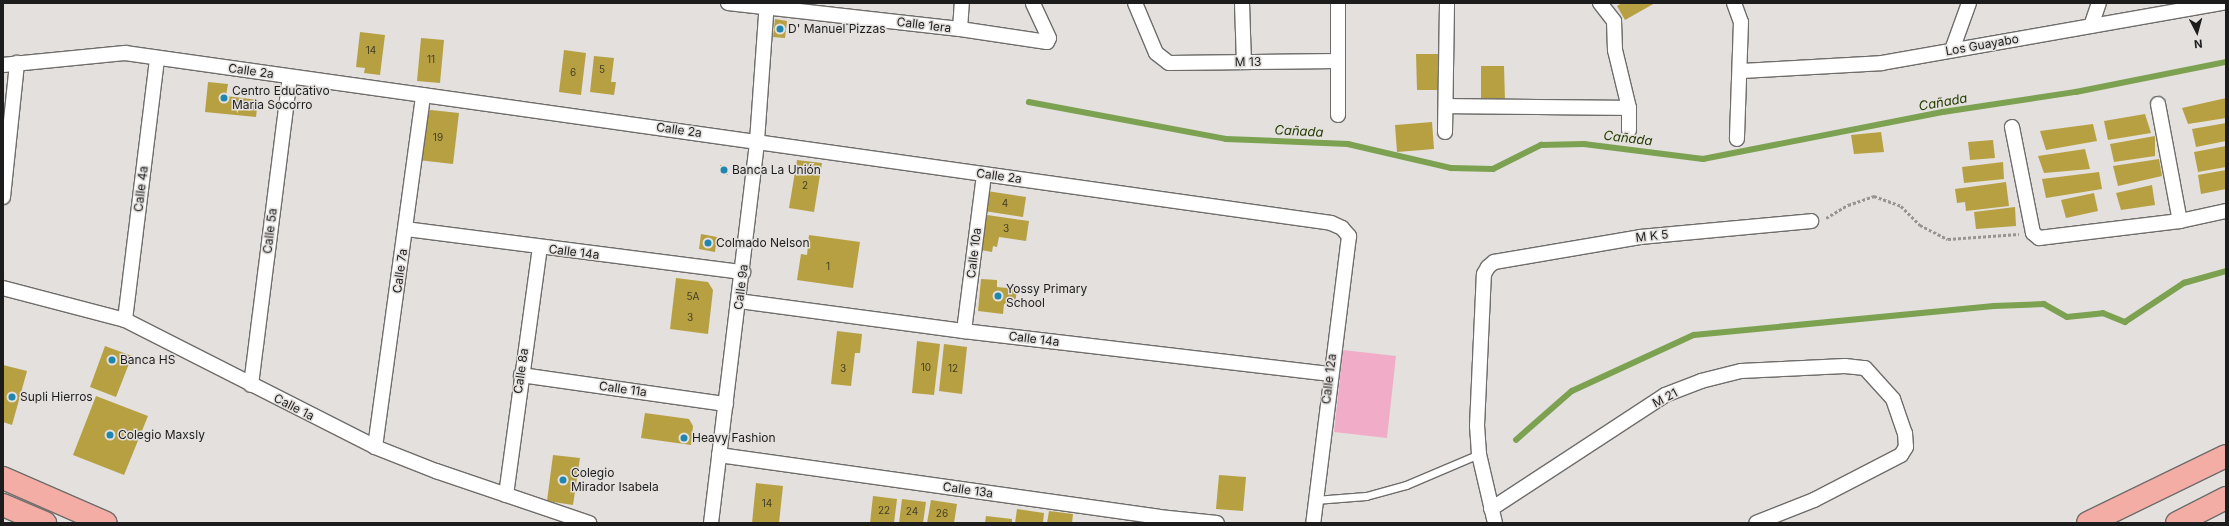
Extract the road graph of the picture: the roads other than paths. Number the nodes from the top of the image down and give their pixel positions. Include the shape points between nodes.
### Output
1 (728, 3) edge
2 (962, 3) edge
3 (1033, 3) edge
4 (1135, 3) edge
5 (1338, 3) edge
6 (1447, 3) edge
7 (1600, 3) edge
8 (1734, 3) edge
9 (1969, 3) edge
10 (2099, 3) edge
11 (2223, 3) edge
12 (1241, 4) edge
13 (767, 5) edge
14 (2091, 26) junction
15 (960, 29) junction
16 (1952, 50) junction
17 (157, 58) junction
18 (1338, 61) junction
19 (1244, 62) junction
20 (17, 63) junction
21 (3, 65) edge
22 (1740, 71) junction
23 (290, 77) junction
24 (423, 95) junction
25 (2158, 104) dead end
26 (1446, 106) junction
27 (1629, 108) junction
28 (1338, 115) dead end
29 (2012, 127) dead end
30 (1629, 130) dead end
31 (1445, 132) dead end
32 (1737, 139) dead end
33 (757, 141) junction
34 (984, 174) junction
35 (3, 197) edge
36 (2226, 211) edge
37 (1811, 221) road end
38 (2180, 221) junction
39 (406, 229) junction
40 (1349, 236) joint
41 (540, 248) junction
42 (743, 272) junction
43 (3, 288) edge
44 (740, 301) junction
45 (125, 320) junction
46 (964, 331) junction
47 (1330, 374) junction
48 (520, 375) junction
49 (251, 385) junction
50 (726, 404) junction
51 (375, 447) junction
52 (1479, 454) junction
53 (719, 455) junction
54 (2226, 456) edge
55 (3, 478) edge
56 (506, 496) junction
57 (2226, 498) edge
58 (1315, 500) junction
59 (3, 505) edge
60 (1492, 509) junction
61 (1159, 520) edge
62 (45, 523) edge
63 (106, 523) edge
64 (588, 523) edge
65 (711, 523) edge
66 (1217, 523) edge
67 (1313, 523) edge
68 (1495, 523) edge
69 (1756, 523) edge
70 (2088, 523) edge
71 (2176, 523) edge

1 - 13 street, Calle 1era
2 - 15 street
3 - 15 street, Calle 1era via 1049,38 1047,42
4 - 19 street, M 13 via 1160,58 1169,63
5 - 18 street
6 - 26 street
7 - 27 street via 1614,21 1615,50
8 - 22 street via 1741,22
9 - 16 street
10 - 14 street
11 - 14 street, Los Guayabo
12 - 19 street
13 - 15 street, Calle 1era
13 - 33 street, Calle 9a
14 - 16 street, Los Guayabo
16 - 22 street, Los Guayabo via 1857,66
17 - 20 street, Calle 2a via 112,53
17 - 23 street, Calle 2a
17 - 45 street, Calle 4a
18 - 19 street, M 13
18 - 28 street
20 - 21 street, Calle 2a
20 - 35 street
22 - 32 street
23 - 24 street, Calle 2a
23 - 49 street, Calle 5a
24 - 33 street, Calle 2a
24 - 39 street, Calle 7a
25 - 38 street
26 - 27 street
26 - 31 street
27 - 30 street
29 - 38 street via 2033,233 2039,238
33 - 34 street, Calle 2a
33 - 42 street, Calle 9a
34 - 40 street, Calle 2a via 1331,223 1342,228
34 - 46 street, Calle 10a
36 - 38 street
37 - 52 street, M K 5 via 1640,237 1494,262 1484,274 1477,426
39 - 41 street, Calle 14a
39 - 51 street, Calle 7a
40 - 47 street, Calle 12a
41 - 42 street, Calle 14a
41 - 48 street, Calle 8a
42 - 44 street, Calle 9a
43 - 45 street, Calle 1a
44 - 46 street, Calle 14a
44 - 50 street, Calle 9a
45 - 49 street, Calle 1a
46 - 47 street, Calle 14a
47 - 58 street, Calle 12a
48 - 50 street, Calle 11a
48 - 56 street, Calle 8a
49 - 51 street, Calle 1a
50 - 53 street, Calle 9a
51 - 56 street, Calle 1a
52 - 58 lane via 1446,470 1399,487 1366,496
52 - 60 street
53 - 61 street, Calle 13a
53 - 65 street, Calle 9a
54 - 70 main road
55 - 63 main road
56 - 64 street, Calle 1a
57 - 71 main road
58 - 67 street, Calle 12a
59 - 62 main road
60 - 68 street
60 - 69 street, M 21 via 1665,395 1701,381 1741,371 1845,366 1865,368 1893,399 1905,433 1906,447 1901,456 1814,500
61 - 66 street, Calle 13a

